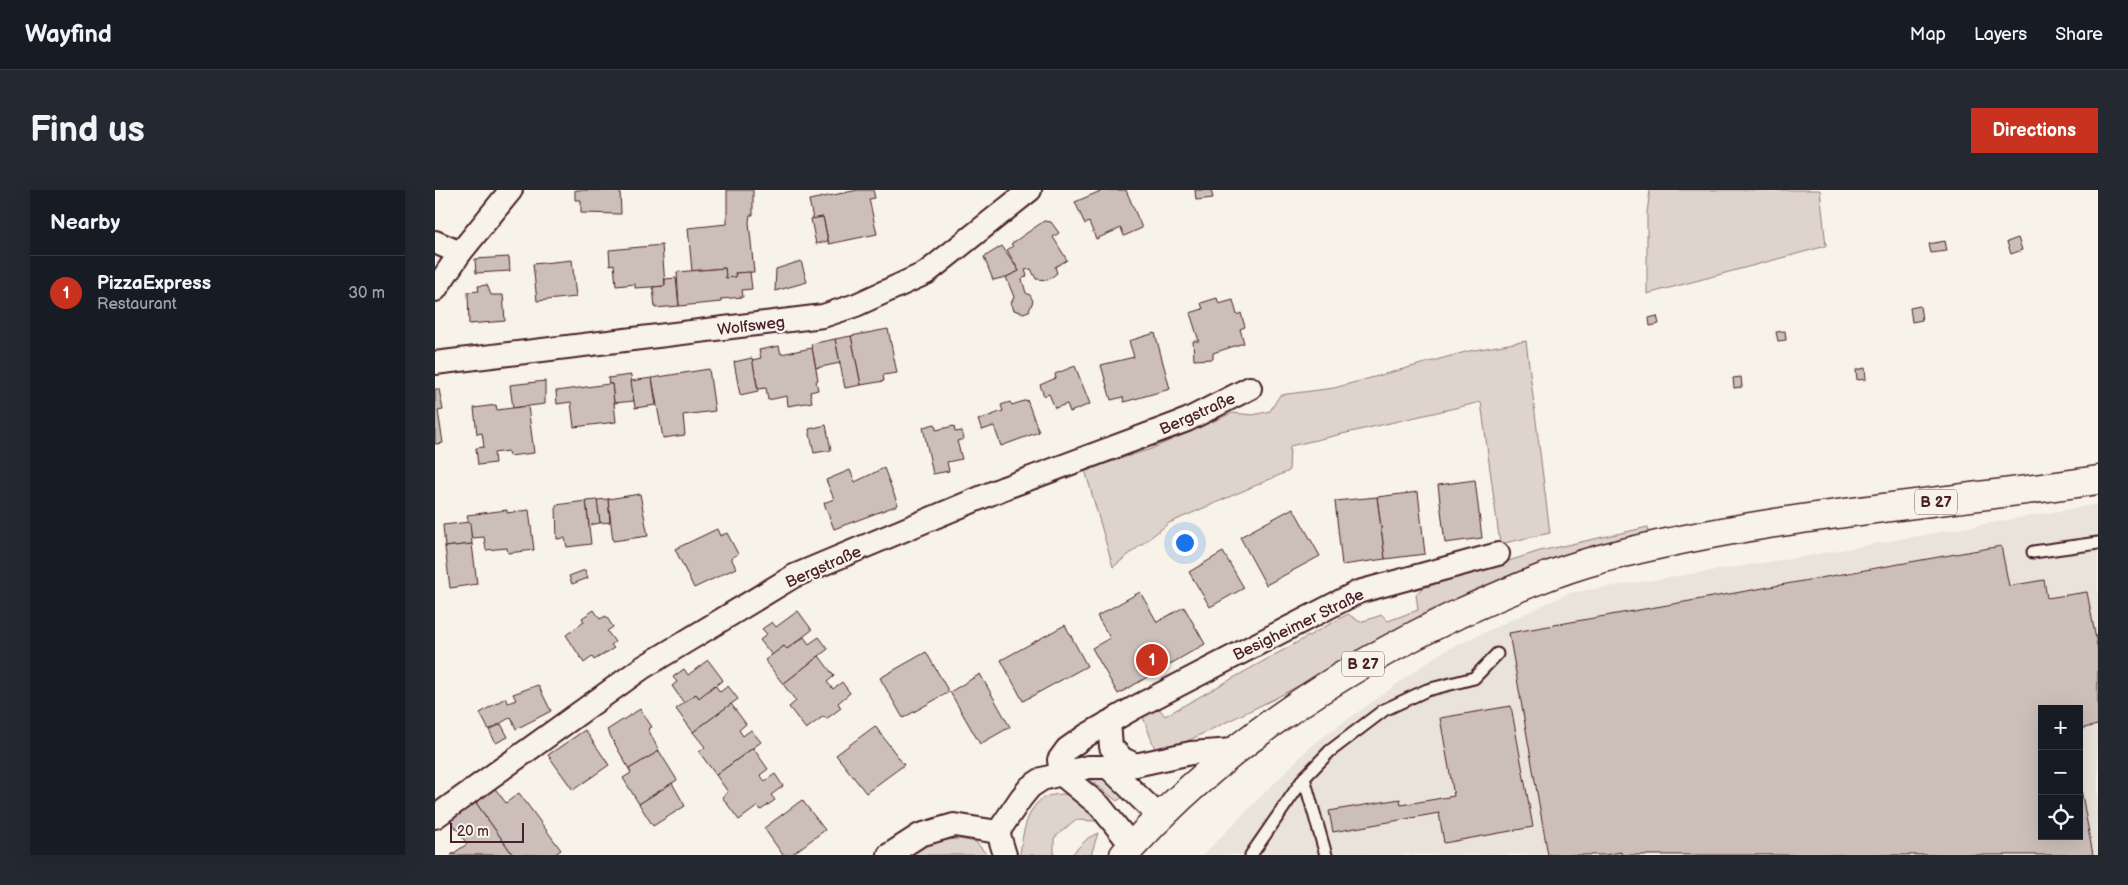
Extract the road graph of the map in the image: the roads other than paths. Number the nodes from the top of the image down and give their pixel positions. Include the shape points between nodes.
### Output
1 (511, 190) edge
2 (1030, 190) edge
3 (435, 242) edge
4 (460, 253) junction
5 (435, 290) edge
6 (435, 363) edge
7 (1250, 388) dead end
8 (2098, 480) edge
9 (2098, 543) edge
10 (2033, 552) dead end
11 (1498, 554) dead end
12 (1497, 654) dead end
13 (1109, 722) junction
14 (1233, 750) junction
15 (1136, 765) junction
16 (1107, 766) junction
17 (1061, 774) junction
18 (1304, 778) junction
19 (435, 817) edge
20 (1160, 817) junction
21 (999, 832) junction
22 (1128, 851) edge
23 (889, 855) edge
24 (1005, 855) edge
25 (1251, 855) edge
26 (1326, 855) edge

1 - 4 street
2 - 6 street, Wolfsweg via 926,273 856,305 823,316
3 - 4 street
4 - 5 street
7 - 19 street, Bergstraße via 1187,420 1004,488 794,576 642,668
8 - 14 main road, B 27 via 1773,524 1661,544 1600,559 1502,594 1416,634 1345,674
9 - 10 lane
11 - 13 street, Besigheimer Straße via 1358,592
12 - 18 lane via 1474,678 1427,690 1384,710 1330,751
13 - 15 street via 1111,747 1123,759
13 - 17 street, Besigheimer Straße via 1067,749 1059,760
14 - 15 street via 1191,753
14 - 20 main road, B 27
15 - 16 street
16 - 17 street
16 - 20 street
17 - 21 street via 1030,787
17 - 22 street via 1100,806
18 - 25 lane
18 - 26 lane
20 - 22 main road, B 27
21 - 23 street via 954,825 919,835
21 - 24 street

